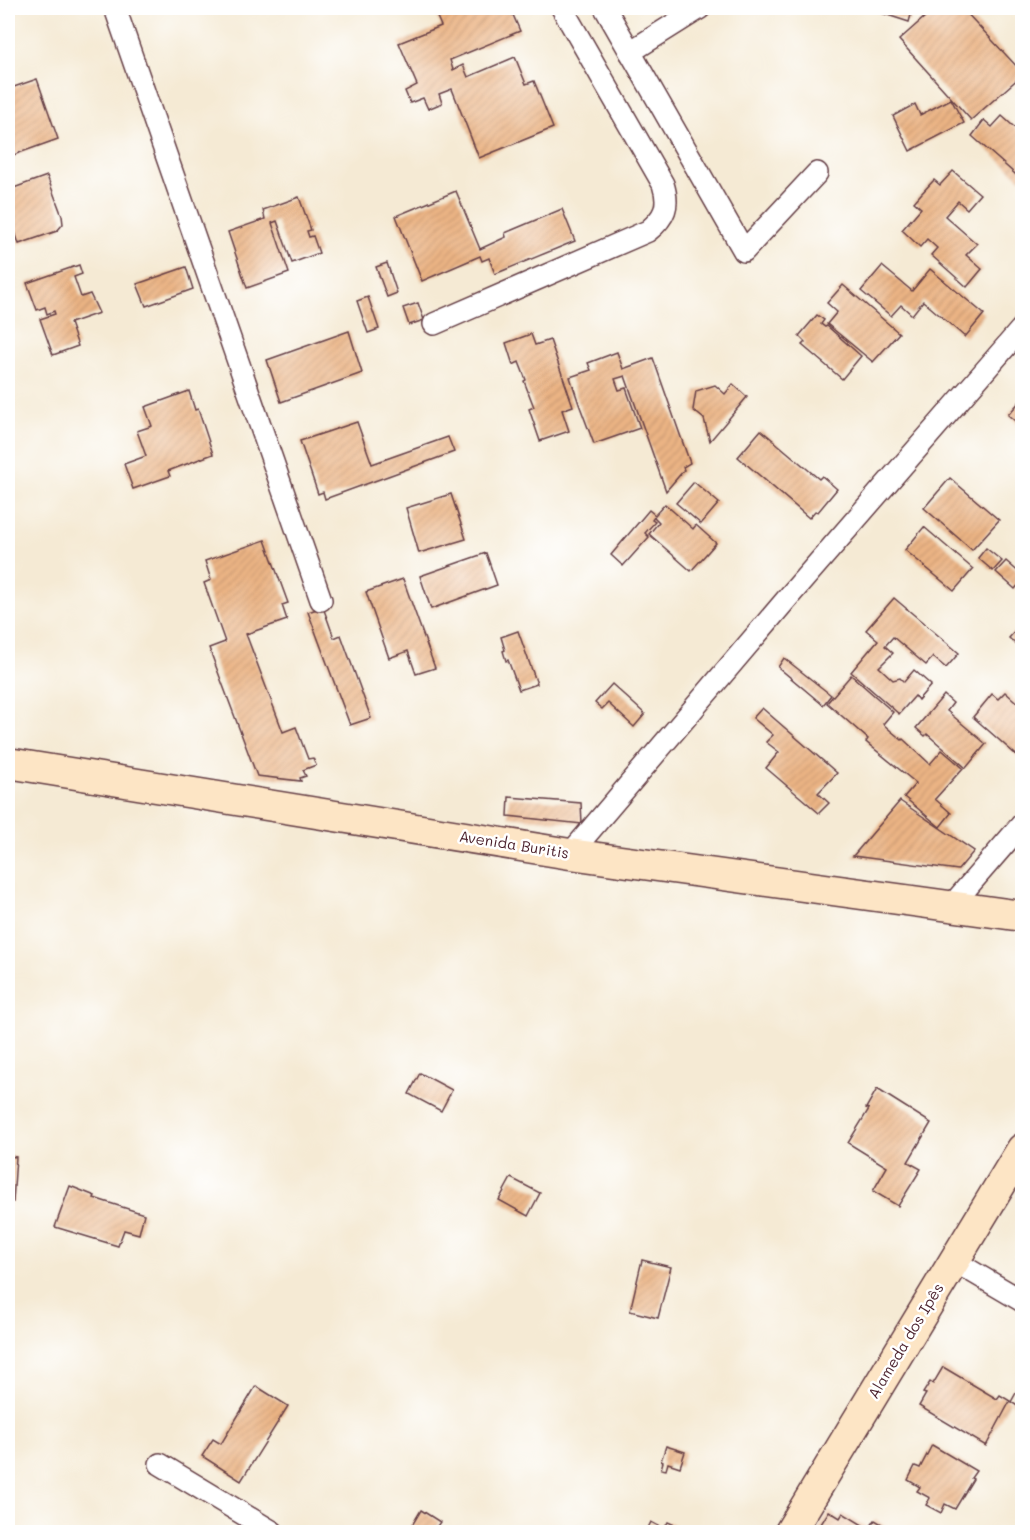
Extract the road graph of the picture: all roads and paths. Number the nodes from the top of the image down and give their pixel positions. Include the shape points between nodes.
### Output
1 (115, 8) edge
2 (562, 8) edge
3 (605, 8) edge
4 (700, 8) edge
5 (630, 52) junction
6 (818, 173) dead end
7 (434, 324) dead end
8 (1023, 328) edge
9 (321, 600) dead end
10 (8, 763) edge
11 (1023, 824) edge
12 (570, 855) junction
13 (952, 905) junction
14 (1023, 916) edge
15 (1023, 1149) edge
16 (954, 1261) junction
17 (1023, 1301) edge
18 (160, 1464) dead end
19 (794, 1531) edge
20 (273, 1533) edge

1 - 9 street
2 - 7 street via 663,184 667,196 665,210 660,221 648,231
3 - 5 street
4 - 5 street
5 - 6 street via 744,251
8 - 12 street
10 - 12 street, Avenida Buritis
11 - 13 street
12 - 13 street, Avenida Buritis
13 - 14 street, Avenida Buritis
15 - 16 street, Alameda dos Ipês
16 - 17 street
16 - 19 street, Alameda dos Ipês
18 - 20 street

